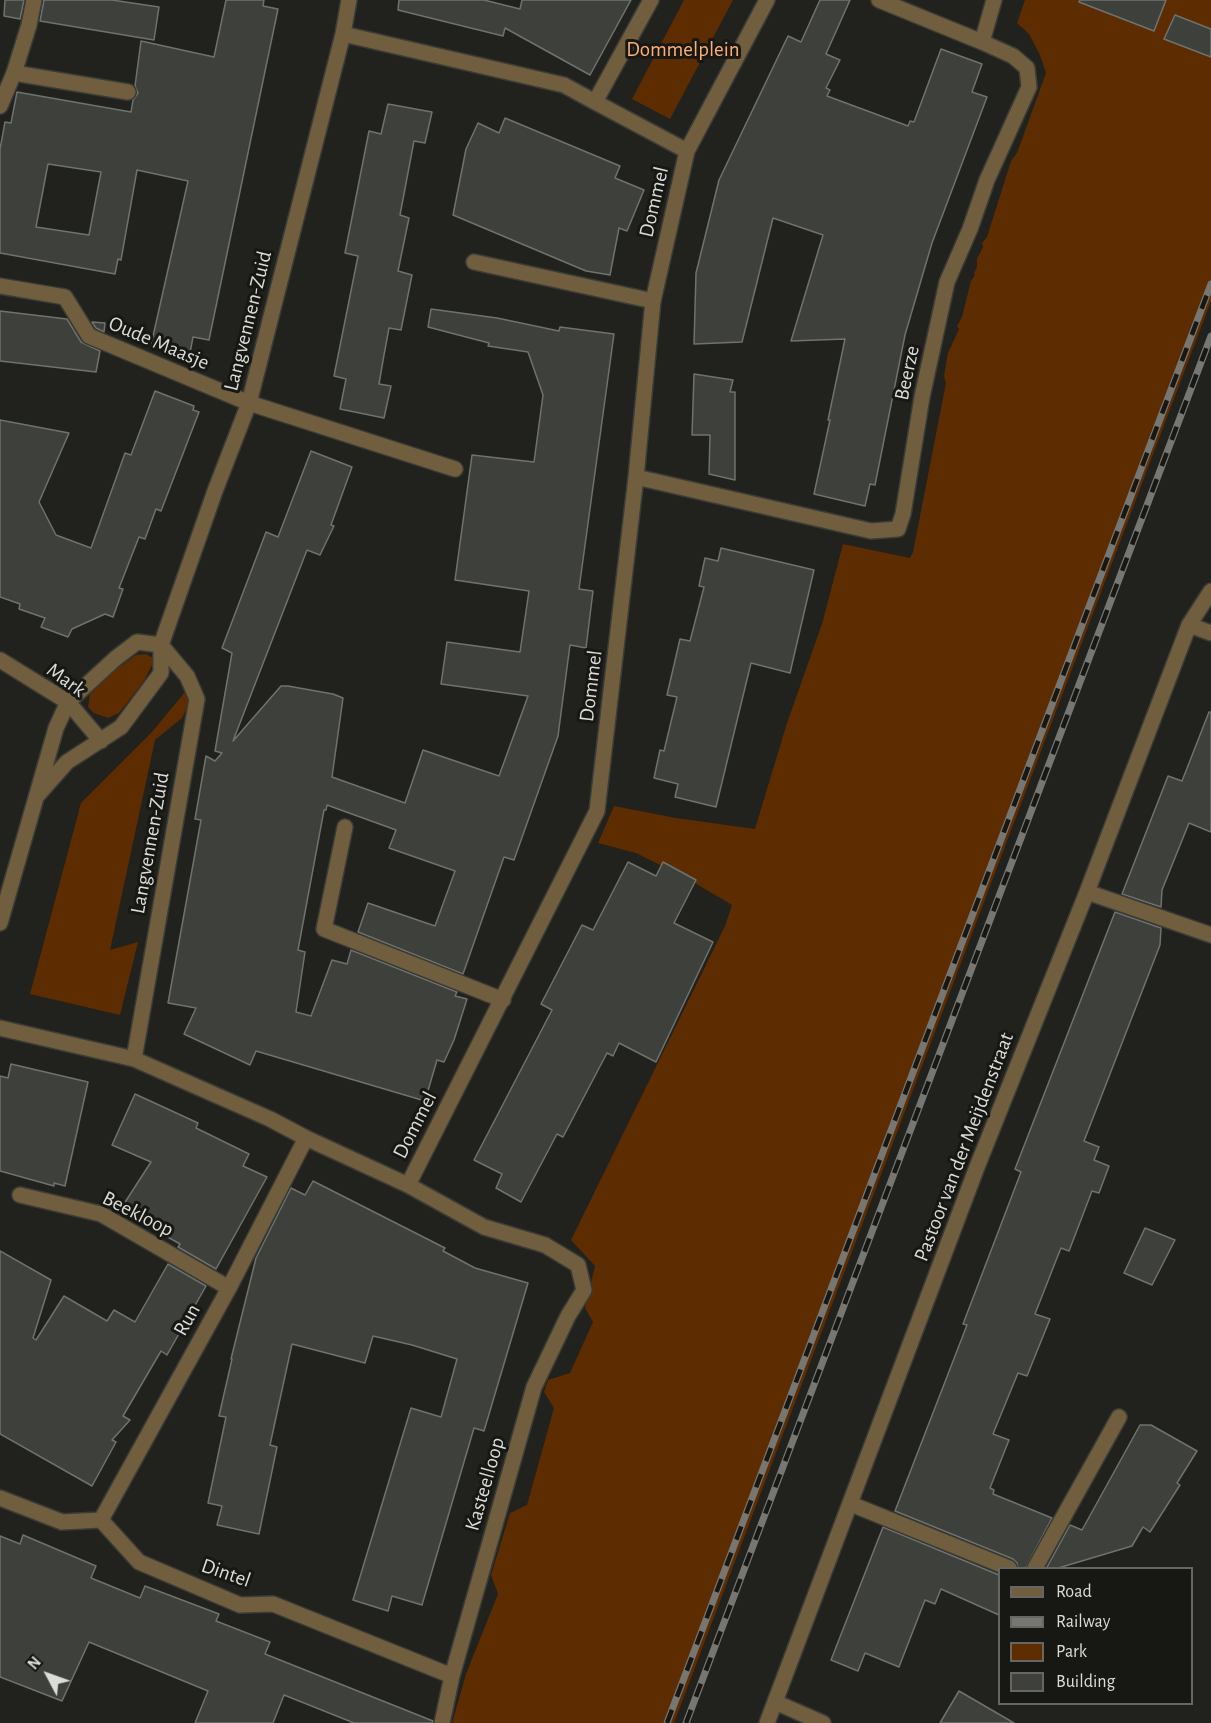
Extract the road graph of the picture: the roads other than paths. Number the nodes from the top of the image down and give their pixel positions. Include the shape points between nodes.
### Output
1 (34, 0) edge
2 (349, 0) edge
3 (651, 0) edge
4 (767, 0) edge
5 (879, 0) edge
6 (993, 0) edge
7 (343, 33) junction
8 (982, 42) junction
9 (14, 72) junction
10 (128, 92) dead end
11 (595, 102) junction
12 (0, 106) edge
13 (687, 151) junction
14 (474, 262) dead end
15 (0, 286) edge
16 (654, 301) junction
17 (249, 403) junction
18 (455, 469) dead end
19 (636, 477) junction
20 (1211, 591) edge
21 (1189, 625) junction
22 (1211, 633) edge
23 (162, 645) junction
24 (0, 660) edge
25 (68, 702) junction
26 (101, 741) junction
27 (36, 797) junction
28 (345, 827) dead end
29 (1087, 892) junction
30 (0, 923) edge
31 (1211, 935) edge
32 (503, 1000) junction
33 (0, 1028) edge
34 (134, 1059) junction
35 (306, 1138) junction
36 (408, 1185) junction
37 (20, 1195) dead end
38 (578, 1265) joint
39 (229, 1288) junction
40 (1119, 1417) dead end
41 (0, 1498) edge
42 (851, 1504) junction
43 (101, 1520) junction
44 (1004, 1567) edge
45 (1036, 1567) edge
46 (452, 1676) junction
47 (775, 1702) junction
48 (442, 1723) edge
49 (767, 1723) edge
50 (823, 1723) edge

1 - 9 street
2 - 7 street, Langvennen-Zuid
3 - 11 street
4 - 13 street, Dommel
5 - 8 street
6 - 8 street
7 - 11 street, Dommel via 564,85
7 - 17 street, Langvennen-Zuid
8 - 19 street, Beerze via 1014,56 1027,68 1029,87 947,282 898,530 871,531
9 - 10 street
9 - 12 street
11 - 13 street, Dommel
13 - 16 street, Dommel
14 - 16 street
15 - 17 street, Oude Maasje via 65,297 89,336
16 - 19 street, Dommel
17 - 18 street, Oude Maasje
17 - 23 street, Langvennen-Zuid
19 - 32 street, Dommel via 597,811
20 - 21 street, Pastoor van der Meijdenstraat
21 - 22 street
21 - 29 street, Pastoor van der Meijdenstraat
23 - 25 street, Langvennen-Zuid via 137,642
23 - 26 street, Langvennen-Zuid via 161,673 121,727
23 - 34 street, Langvennen-Zuid via 187,676 197,699
24 - 25 street, Mark
25 - 26 street, Mark
25 - 27 street, Langvennen-Zuid via 56,728
26 - 27 street, Langvennen-Zuid via 67,762
27 - 30 street, Langvennen-Zuid
28 - 32 street via 324,929
29 - 31 street
29 - 42 street, Pastoor van der Meijdenstraat via 977,1167
32 - 36 street, Dommel
33 - 34 street, Dommel
34 - 35 street, Dommel
35 - 36 street, Dommel
35 - 39 street, Run
36 - 38 street, Dommel via 484,1227 545,1245
37 - 39 street, Beekloop via 101,1214
38 - 46 street, Kasteelloop via 584,1290 534,1387
39 - 43 street, Run
40 - 45 street
41 - 43 street via 62,1522
42 - 44 street
42 - 47 street, Pastoor van der Meijdenstraat
43 - 46 street, Dintel via 139,1562 240,1605 273,1604
46 - 48 street, Kasteelloop
47 - 49 street, Pastoor van der Meijdenstraat
47 - 50 street

